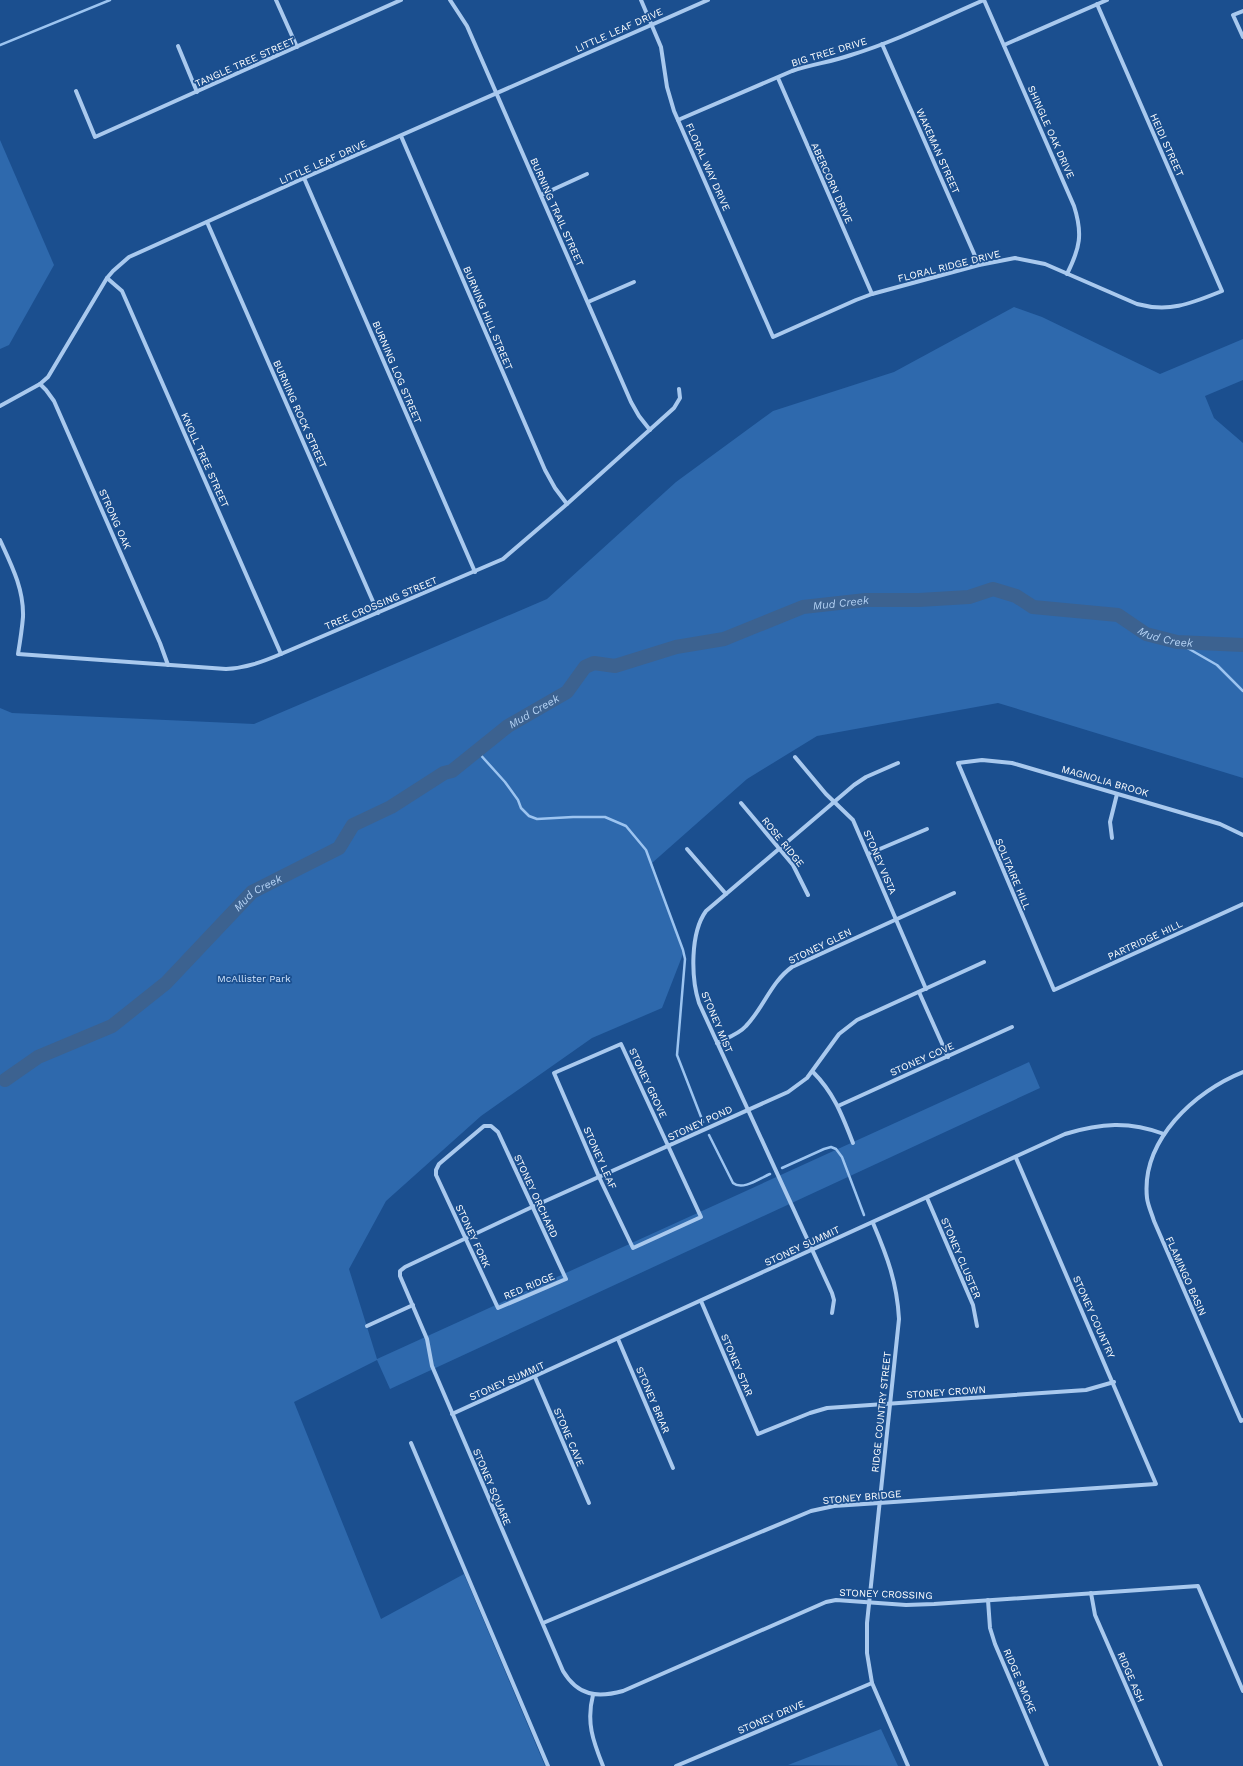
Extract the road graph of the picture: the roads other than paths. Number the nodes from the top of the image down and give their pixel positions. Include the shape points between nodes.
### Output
1 (276, 0) edge
2 (401, 0) edge
3 (642, 0) edge
4 (708, 0) edge
5 (984, 0) edge
6 (1107, 0) edge
7 (453, 1) edge
8 (1097, 4) junction
9 (1243, 11) edge
10 (652, 25) junction
11 (1243, 37) edge
12 (882, 44) junction
13 (1004, 45) junction
14 (178, 46) dead end
15 (297, 47) junction
16 (778, 78) junction
17 (76, 90) dead end
18 (197, 92) junction
19 (497, 93) junction
20 (678, 120) junction
21 (401, 136) junction
22 (588, 174) dead end
23 (304, 178) junction
24 (541, 195) junction
25 (207, 222) junction
26 (979, 265) junction
27 (1067, 274) junction
28 (107, 278) junction
29 (634, 282) dead end
30 (1222, 292) joint
31 (872, 294) junction
32 (588, 302) junction
33 (773, 337) joint
34 (40, 384) junction
35 (680, 389) dead end
36 (0, 406) edge
37 (650, 430) junction
38 (567, 504) junction
39 (0, 541) edge
40 (475, 572) junction
41 (378, 613) junction
42 (281, 654) junction
43 (168, 665) junction
44 (795, 757) dead end
45 (898, 763) dead end
46 (958, 763) joint
47 (1118, 794) junction
48 (835, 801) junction
49 (741, 803) dead end
50 (926, 829) dead end
51 (1243, 836) edge
52 (1112, 838) dead end
53 (779, 848) junction
54 (687, 849) dead end
55 (868, 854) junction
56 (954, 893) dead end
57 (726, 894) junction
58 (808, 895) dead end
59 (1243, 904) edge
60 (896, 919) junction
61 (984, 962) dead end
62 (926, 989) junction
63 (1054, 990) joint
64 (919, 992) junction
65 (1012, 1027) dead end
66 (717, 1043) junction
67 (948, 1057) junction
68 (813, 1072) junction
69 (1243, 1072) edge
70 (554, 1073) joint
71 (838, 1106) junction
72 (748, 1110) junction
73 (1164, 1134) junction
74 (853, 1143) dead end
75 (668, 1146) junction
76 (1016, 1158) junction
77 (436, 1170) joint
78 (599, 1177) junction
79 (927, 1198) junction
80 (532, 1207) junction
81 (873, 1223) junction
82 (465, 1238) junction
83 (633, 1248) joint
84 (812, 1250) junction
85 (400, 1271) joint
86 (566, 1279) joint
87 (701, 1301) junction
88 (413, 1305) junction
89 (498, 1308) joint
90 (832, 1313) dead end
91 (366, 1326) dead end
92 (977, 1326) dead end
93 (618, 1338) junction
94 (535, 1377) junction
95 (1114, 1382) junction
96 (890, 1404) junction
97 (452, 1414) junction
98 (1242, 1420) edge
99 (758, 1434) joint
100 (411, 1443) dead end
101 (673, 1468) dead end
102 (1156, 1484) joint
103 (589, 1503) dead end
104 (879, 1503) junction
105 (1091, 1593) junction
106 (988, 1600) junction
107 (869, 1601) junction
108 (543, 1623) junction
109 (872, 1683) junction
110 (1243, 1691) edge
111 (593, 1695) junction
112 (548, 1766) edge
113 (603, 1766) edge
114 (676, 1766) edge
115 (908, 1766) edge
116 (1048, 1766) edge
117 (1161, 1766) edge

1 - 15 street
2 - 15 street, TANGLE TREE STREET
3 - 10 street, FLORAL WAY DRIVE
4 - 10 street, LITTLE LEAF DRIVE
5 - 12 street, BIG TREE DRIVE
5 - 13 street, SHINGLE OAK DRIVE
6 - 8 street
7 - 19 street, BURNING TRAIL STREET
8 - 13 street
8 - 30 street, HEIDI STREET
9 - 11 street via 1234,15
10 - 19 street, LITTLE LEAF DRIVE
10 - 20 street, FLORAL WAY DRIVE via 661,47 667,87
12 - 16 street, BIG TREE DRIVE via 851,56 808,65
12 - 26 street, WAKEMAN STREET
13 - 27 street, SHINGLE OAK DRIVE via 1077,214 1079,245
14 - 18 street
15 - 18 street, TANGLE TREE STREET
16 - 20 street, BIG TREE DRIVE
16 - 31 street, ABERCORN DRIVE
17 - 18 street, TANGLE TREE STREET via 95,138
19 - 21 street, LITTLE LEAF DRIVE
19 - 24 street, BURNING TRAIL STREET
20 - 33 street, FLORAL WAY DRIVE
21 - 23 street, LITTLE LEAF DRIVE
21 - 38 street, BURNING HILL STREET via 545,470
22 - 24 street
23 - 25 street, LITTLE LEAF DRIVE
23 - 40 street, BURNING LOG STREET
24 - 32 street, BURNING TRAIL STREET
25 - 28 street, LITTLE LEAF DRIVE via 129,258
25 - 41 street, BURNING ROCK STREET
26 - 27 street, FLORAL RIDGE DRIVE via 1015,258 1026,259
26 - 31 street, FLORAL RIDGE DRIVE
27 - 30 street, FLORAL RIDGE DRIVE via 1137,304 1154,308 1181,306
28 - 34 street, LITTLE LEAF DRIVE via 53,370
28 - 42 street, KNOLL TREE STREET via 122,291
29 - 32 street
31 - 33 street, FLORAL RIDGE DRIVE
32 - 37 street, BURNING TRAIL STREET via 630,402
34 - 36 street, LITTLE LEAF DRIVE
34 - 43 street, STRONG OAK via 54,401
35 - 37 street, TREE CROSSING STREET via 678,402
37 - 38 street, TREE CROSSING STREET
38 - 40 street, TREE CROSSING STREET via 512,553
39 - 43 street, TREE CROSSING STREET via 15,574 21,595 23,617 18,654
40 - 41 street, TREE CROSSING STREET
41 - 42 street, TREE CROSSING STREET
42 - 43 street, TREE CROSSING STREET via 240,668
44 - 48 street, STONEY VISTA
45 - 48 street, STONEY MIST via 866,777
46 - 47 street, MAGNOLIA BROOK via 982,760 1012,763
46 - 63 street, SOLITAIRE HILL
47 - 51 street, MAGNOLIA BROOK via 1220,824
47 - 52 street via 1110,822
48 - 53 street, STONEY MIST
48 - 55 street, STONEY VISTA via 853,820
49 - 53 street, ROSE RIDGE
50 - 55 street
53 - 57 street, STONEY MIST
53 - 58 street, ROSE RIDGE via 799,875
54 - 57 street
55 - 60 street, STONEY VISTA
56 - 60 street, STONEY GLEN
57 - 66 street, STONEY MIST via 706,912 697,929 693,968 699,1003
59 - 63 street, PARTRIDGE HILL
60 - 62 street, STONEY VISTA
60 - 66 street, STONEY GLEN via 783,973 745,1027
61 - 62 street, STONEY POND
62 - 64 street, STONEY POND
64 - 67 street
64 - 68 street, STONEY POND via 863,1017 844,1029
65 - 67 street, STONEY COVE
66 - 72 street, STONEY MIST
67 - 71 street, STONEY COVE
68 - 71 street via 829,1090
68 - 72 street, STONEY POND via 788,1092
69 - 73 street, FLAMINGO BASIN via 1205,1091 1185,1109
70 - 75 street, STONEY GROVE via 621,1044
70 - 78 street, STONEY LEAF
71 - 74 street
72 - 75 street, STONEY POND
72 - 84 street, STONEY MIST
73 - 76 street, STONEY SUMMIT via 1132,1125 1114,1124 1086,1128 1065,1134
73 - 98 street, FLAMINGO BASIN via 1149,1172 1148,1204
75 - 78 street, STONEY POND
75 - 83 street, STONEY GROVE via 701,1217
76 - 79 street, STONEY SUMMIT
76 - 95 street, STONEY COUNTRY
77 - 80 street, STONEY ORCHARD via 439,1164 480,1128 488,1126 498,1132
77 - 82 street, STONEY FORK
78 - 80 street, STONEY POND
78 - 83 street, STONEY LEAF
79 - 81 street, STONEY SUMMIT
79 - 92 street, STONEY CLUSTER via 973,1305
80 - 82 street, STONEY POND
80 - 86 street, STONEY ORCHARD
81 - 84 street, STONEY SUMMIT
81 - 96 street, RIDGE COUNTRY STREET via 892,1272 898,1302 899,1319
82 - 85 street, STONEY POND
82 - 89 street, STONEY FORK
84 - 87 street, STONEY SUMMIT
84 - 90 street, STONEY MIST via 834,1300
85 - 88 street, STONEY SQUARE
86 - 89 street, RED RIDGE
87 - 93 street, STONEY SUMMIT
87 - 99 street, STONEY STAR
88 - 91 street
88 - 97 street, STONEY SQUARE via 427,1339 431,1364
93 - 94 street, STONEY SUMMIT
93 - 101 street, STONEY BRIAR
94 - 97 street, STONEY SUMMIT
94 - 103 street, STONE CAVE
95 - 96 street, STONEY CROWN via 1086,1390
95 - 102 street, STONEY COUNTRY
96 - 99 street, STONEY CROWN via 827,1408
96 - 104 street, RIDGE COUNTRY STREET
97 - 108 street, STONEY SQUARE
100 - 112 street
102 - 104 street, STONEY BRIDGE
104 - 107 street, RIDGE COUNTRY STREET
104 - 108 street, STONEY BRIDGE via 834,1506 811,1511
105 - 106 street, STONEY CROSSING
105 - 110 street, STONEY CROSSING via 1198,1586
105 - 117 street, RIDGE ASH via 1095,1615
106 - 107 street, STONEY CROSSING via 906,1605
106 - 116 street, RIDGE SMOKE via 990,1628 995,1644
107 - 109 street, RIDGE COUNTRY STREET via 866,1637
107 - 111 street, STONEY CROSSING via 826,1602 623,1691 610,1695
108 - 111 street, STONEY SQUARE via 568,1679
109 - 114 street, STONEY DRIVE
109 - 115 street, RIDGE COUNTRY STREET
111 - 113 street via 589,1720

